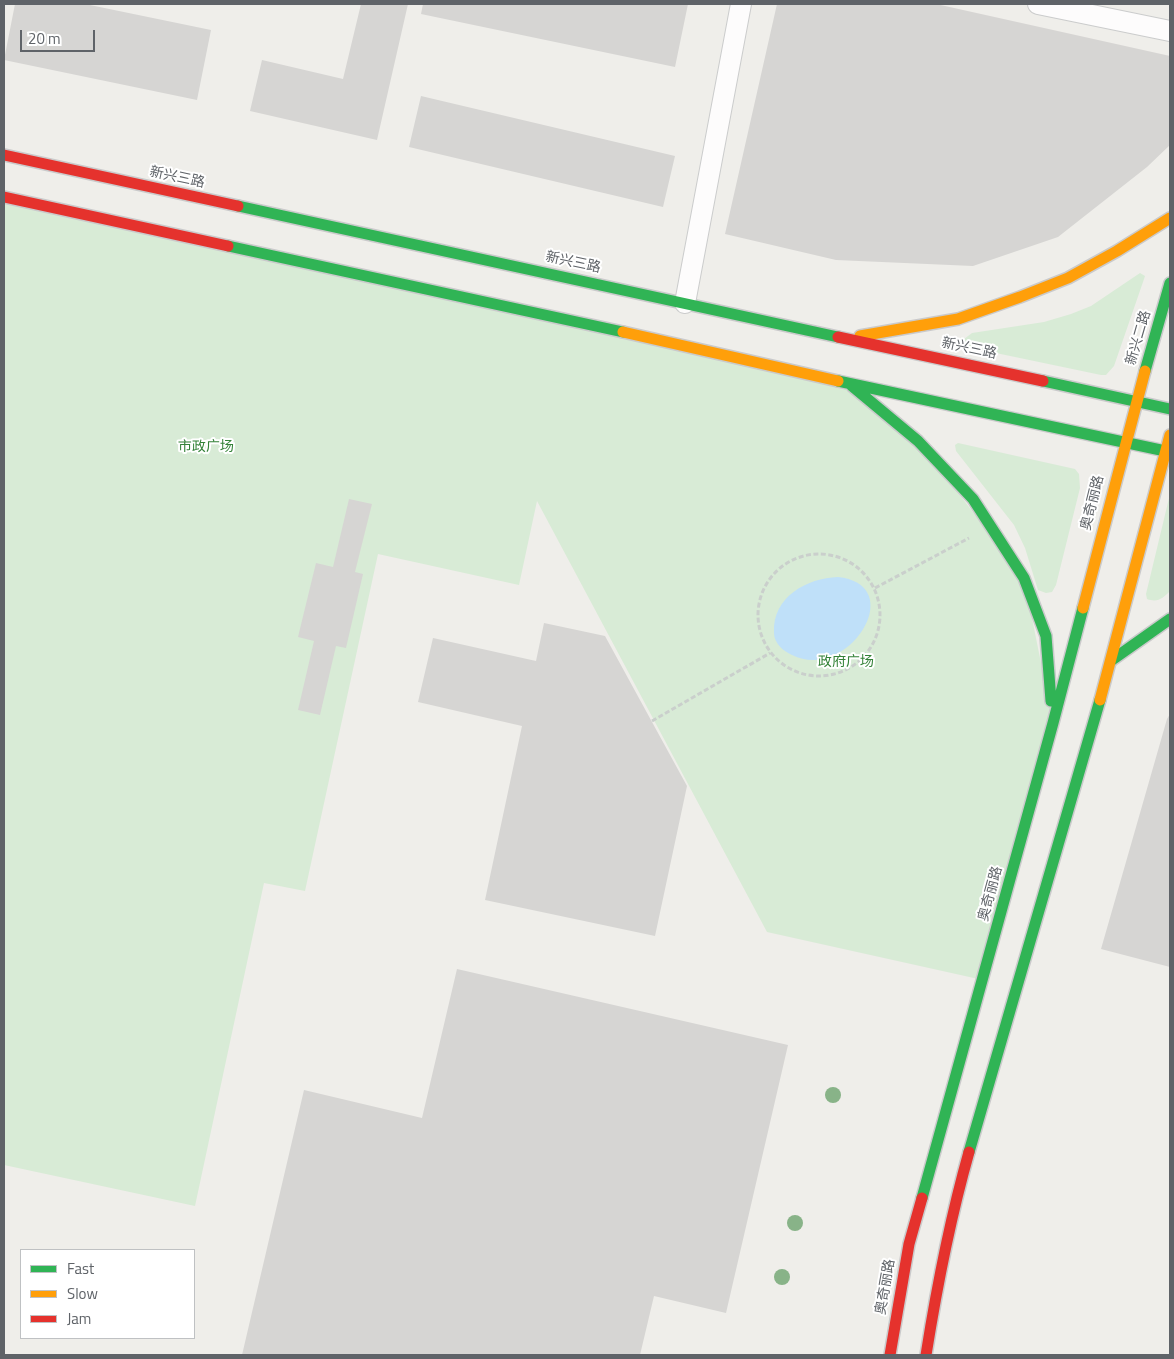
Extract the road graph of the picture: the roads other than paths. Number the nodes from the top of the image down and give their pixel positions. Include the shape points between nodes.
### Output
1 (740, 4) edge
2 (1038, 4) edge
3 (1170, 31) edge
4 (4, 156) edge
5 (4, 197) edge
6 (1170, 218) edge
7 (1170, 283) edge
8 (684, 303) junction
9 (847, 338) junction
10 (849, 383) junction
11 (1136, 401) junction
12 (1170, 409) edge
13 (1170, 433) edge
14 (1124, 442) junction
15 (1168, 452) edge
16 (1170, 619) edge
17 (1112, 660) junction
18 (1053, 723) junction
19 (890, 1355) edge
20 (926, 1355) edge

1 - 8 street
2 - 3 street
4 - 8 main road, 新兴三路
5 - 10 main road
6 - 9 main road via 1068,278 1020,297 958,319
7 - 11 main road, 新兴二路
8 - 9 main road, 新兴三路
9 - 11 main road, 新兴三路
10 - 14 main road
10 - 18 main road via 918,441 973,499 1024,578 1046,636
11 - 12 main road
11 - 14 main road, 新兴二路
13 - 15 main road
14 - 15 main road
14 - 18 main road, 奥奇丽路
15 - 17 main road
16 - 17 main road
17 - 20 main road via 955,1201
18 - 19 main road, 奥奇丽路 via 909,1244

